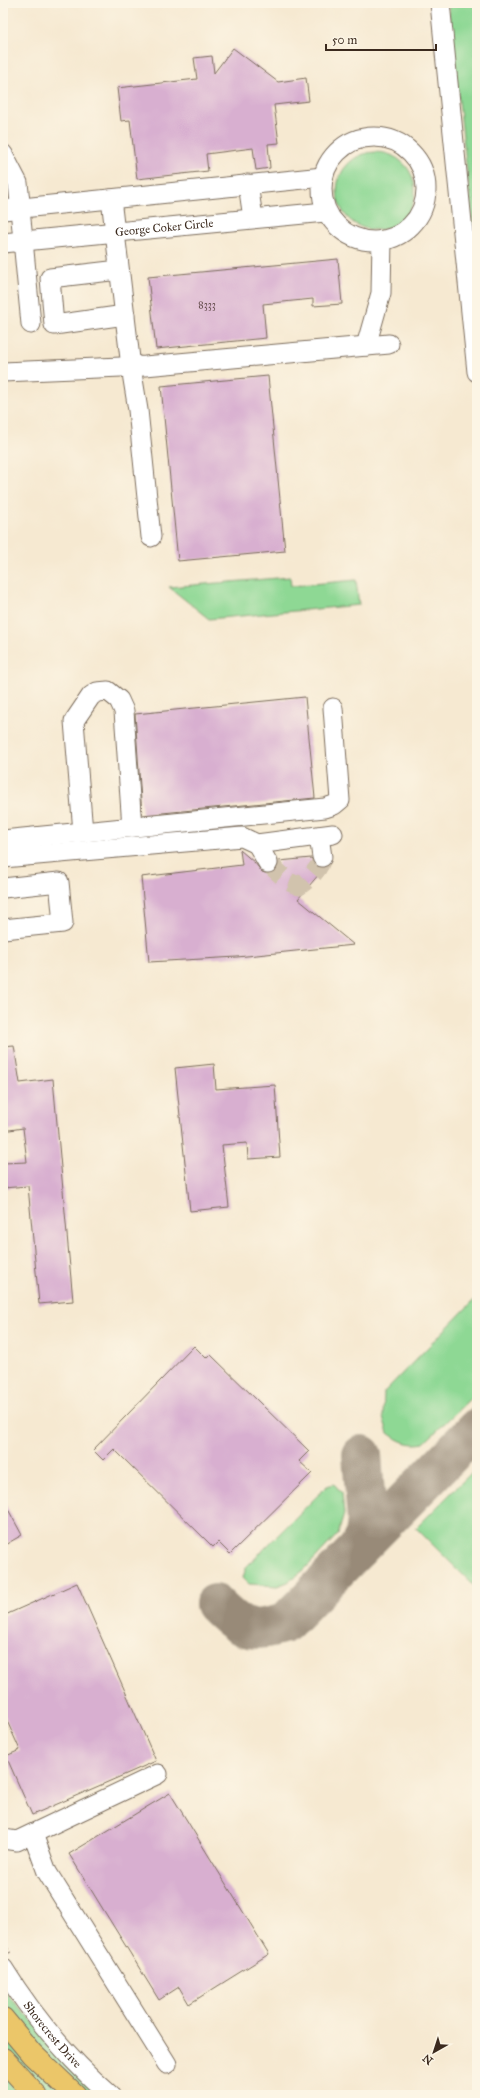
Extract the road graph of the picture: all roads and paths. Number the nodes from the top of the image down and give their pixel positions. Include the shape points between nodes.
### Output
1 (440, 3) edge
2 (3, 154) edge
3 (323, 177) junction
4 (248, 184) junction
5 (112, 199) junction
6 (14, 207) edge
7 (325, 212) junction
8 (253, 218) junction
9 (114, 232) junction
10 (382, 240) junction
11 (23, 241) junction
12 (3, 242) edge
13 (119, 270) junction
14 (124, 316) junction
15 (31, 324) dead end
16 (389, 344) dead end
17 (366, 346) junction
18 (131, 367) junction
19 (3, 372) edge
20 (477, 372) edge
21 (151, 537) dead end
22 (333, 708) dead end
23 (132, 827) junction
24 (83, 832) junction
25 (3, 840) edge
26 (257, 844) junction
27 (322, 857) tunnel mouth
28 (3, 858) edge
29 (268, 862) tunnel mouth
30 (3, 888) edge
31 (3, 929) edge
32 (158, 1774) dead end
33 (32, 1834) junction
34 (3, 1839) edge
35 (3, 1968) edge
36 (3, 2019) edge
37 (3, 2059) edge
38 (167, 2064) dead end
39 (36, 2095) edge
40 (75, 2095) edge
41 (110, 2095) edge

1 - 20 street
2 - 6 street via 18,183
3 - 4 street
3 - 7 street
3 - 10 street via 329,161 341,148 359,139 374,137 392,140 409,150 418,161 424,175 424,206 417,219 404,232 390,240
4 - 5 street
4 - 8 street
5 - 6 street
5 - 9 street
6 - 11 street
7 - 8 street, George Coker Circle
7 - 10 street via 345,233 357,239 372,242
8 - 9 street, George Coker Circle
9 - 11 street, George Coker Circle
9 - 13 street
10 - 17 street via 381,293
11 - 12 street, George Coker Circle
11 - 15 street
13 - 14 street
13 - 14 street via 50,278 54,325
14 - 18 street
16 - 17 street
17 - 18 street
18 - 19 street
18 - 21 street
22 - 23 street via 340,800 334,805 325,808
23 - 24 street
23 - 24 street via 124,711 119,700 108,691 97,692 91,696 74,721
24 - 25 street
26 - 27 street via 326,835
26 - 28 street via 242,837
26 - 29 street
30 - 31 street via 59,882 63,923
32 - 33 street
33 - 34 street via 17,1841
33 - 38 street via 47,1872
35 - 41 street, Shorecrest Drive via 46,2027
36 - 40 main road via 32,2054
37 - 39 main road

